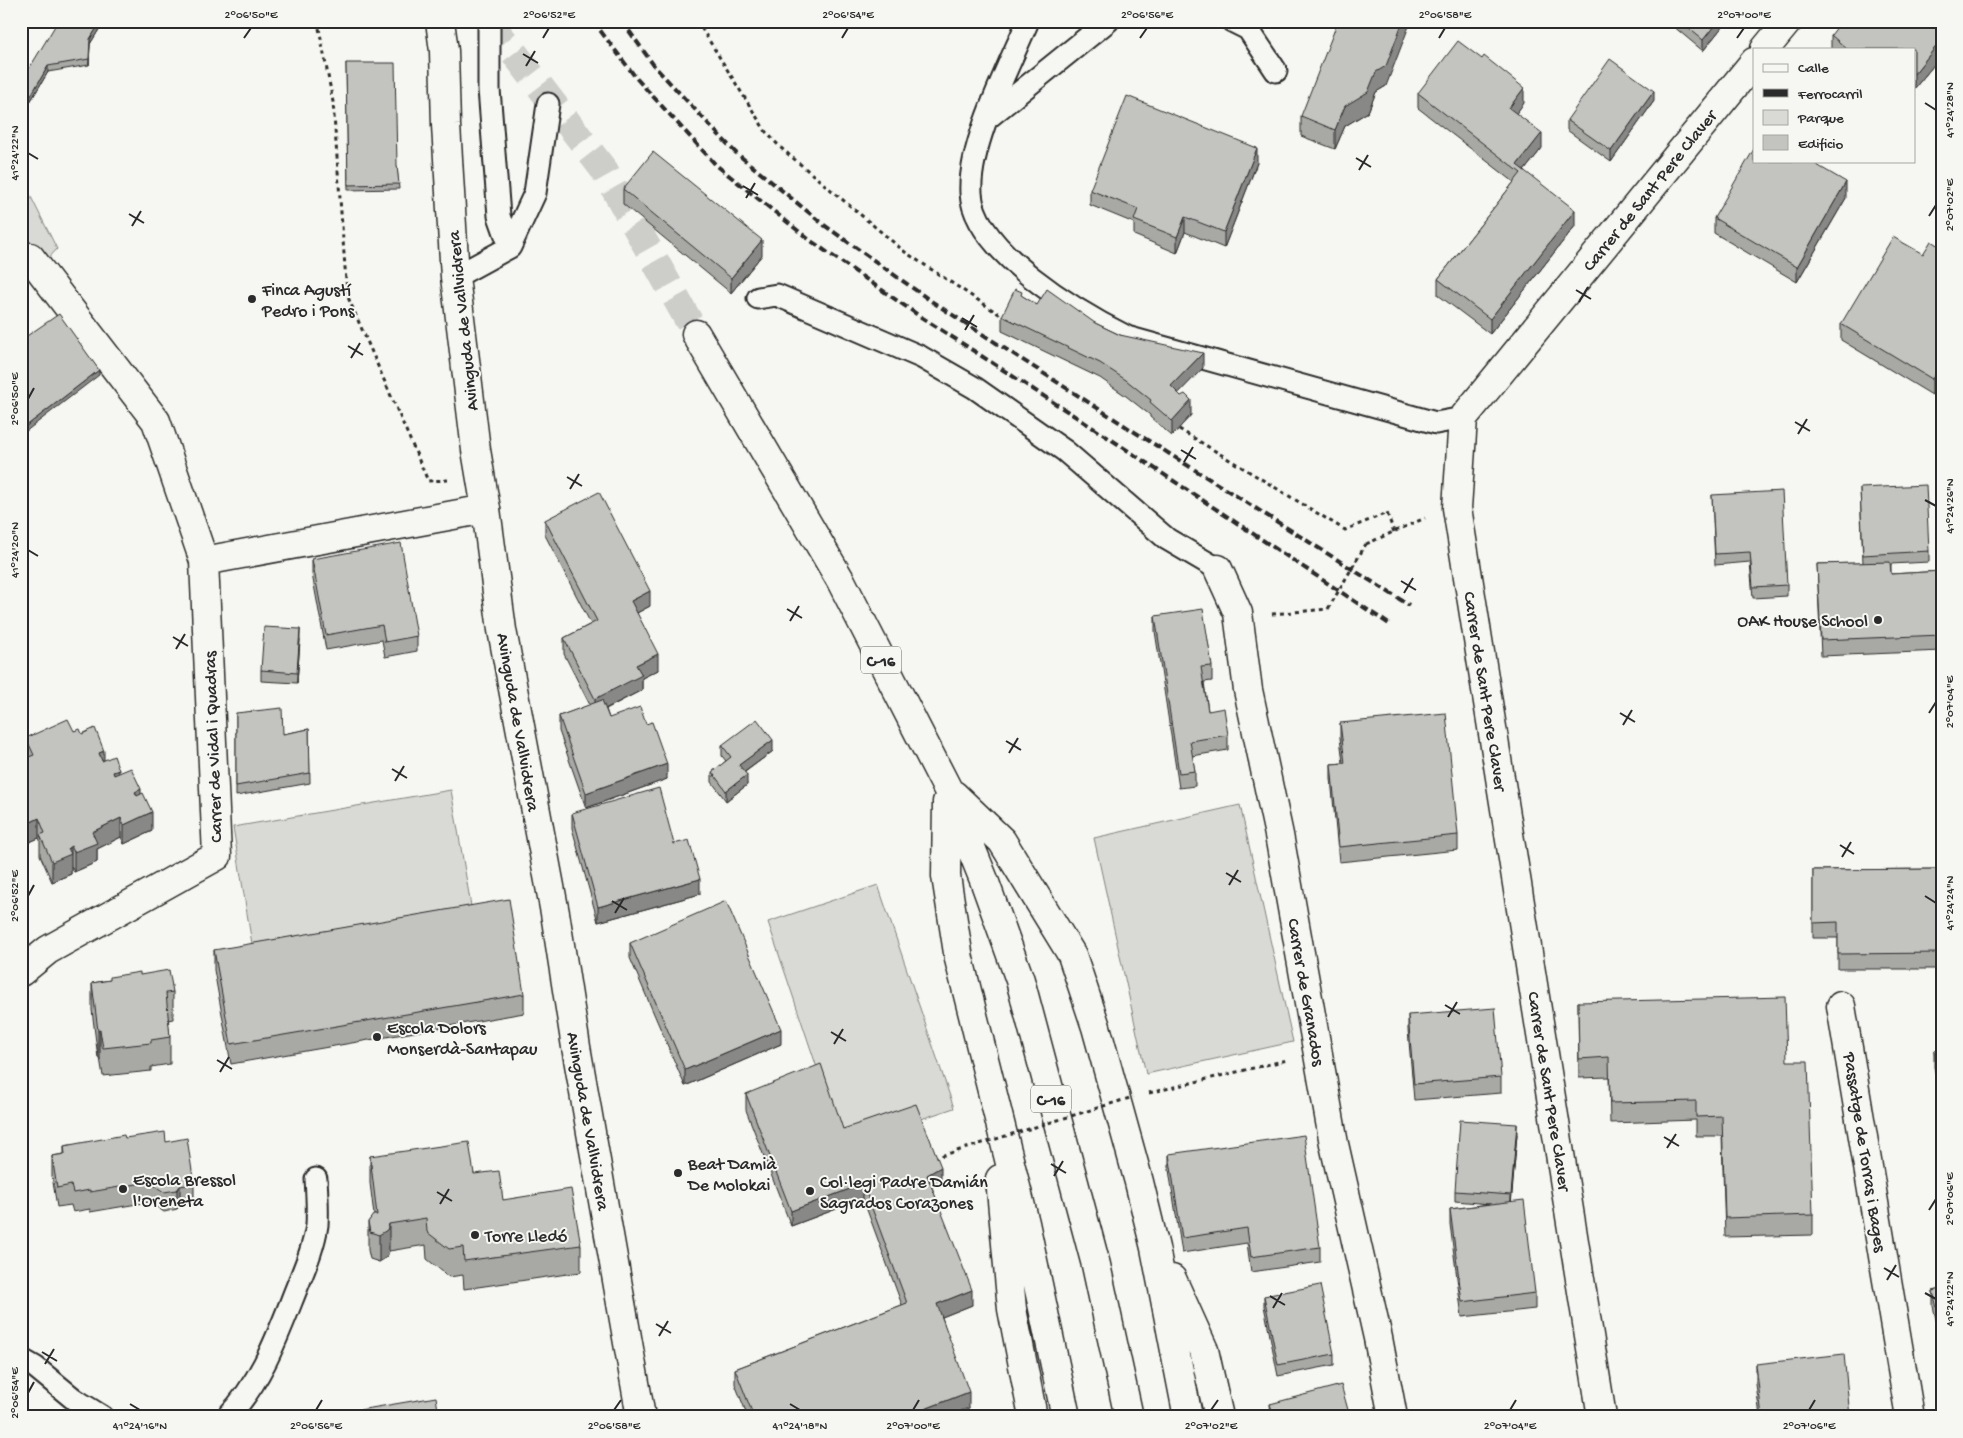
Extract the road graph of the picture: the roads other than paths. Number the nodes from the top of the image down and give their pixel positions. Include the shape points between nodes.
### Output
1 (440, 21) edge
2 (489, 21) edge
3 (1028, 21) edge
4 (1108, 21) edge
5 (1232, 21) edge
6 (1788, 21) edge
7 (1766, 48) edge
8 (1753, 63) edge
9 (1276, 71) dead end
10 (548, 104) dead end
11 (986, 119) junction
12 (510, 247) junction
13 (30, 257) dead end
14 (455, 277) junction
15 (758, 298) dead end
16 (696, 334) tunnel mouth
17 (1463, 418) junction
18 (486, 509) junction
19 (204, 561) junction
20 (1218, 569) joint
21 (947, 788) junction
22 (21, 972) edge
23 (1841, 1006) dead end
24 (987, 1068) junction
25 (316, 1179) dead end
26 (1156, 1248) junction
27 (21, 1359) edge
28 (103, 1417) edge
29 (227, 1417) edge
30 (641, 1417) edge
31 (1033, 1417) edge
32 (1066, 1417) edge
33 (1129, 1417) edge
34 (1188, 1417) edge
35 (1219, 1417) edge
36 (1393, 1417) edge
37 (1602, 1417) edge
38 (1910, 1417) edge

1 - 14 main road, Avinguda de Vallvidrera
2 - 12 lane via 489,89 499,216
3 - 11 lane
4 - 11 lane
5 - 9 lane via 1248,29
6 - 7 main road
8 - 17 main road, Carrer de Sant Pere Claver
10 - 12 lane via 535,193
11 - 17 lane via 974,161 970,191 979,223 1012,260 1080,310 1127,337 1436,423
12 - 14 lane
13 - 19 main road, Carrer de Vidal i Quadras via 156,420
14 - 18 main road, Avinguda de Vallvidrera
15 - 20 lane via 777,295 921,357 975,388 1065,451 1167,539
16 - 21 main road, C-16 via 841,581
17 - 37 main road, Carrer de Sant Pere Claver via 1457,508
18 - 19 main road
18 - 30 main road, Avinguda de Vallvidrera via 502,630
19 - 22 main road, Carrer de Vidal i Quadras via 217,856 48,950
20 - 36 main road, Carrer de Granados via 1238,613 1248,690 1279,835 1334,1144
21 - 24 main road via 946,876 959,959
21 - 26 main road via 1002,841 1072,956 1096,1027
21 - 33 main road, C-16 via 1020,980 1096,1265
23 - 38 main road, Passatge de Torras i Bages
24 - 31 main road via 1012,1310
24 - 32 main road via 1025,1223
25 - 29 lane via 318,1202 310,1252 282,1326 258,1375 240,1404
26 - 34 main road
26 - 35 main road via 1204,1350
27 - 28 lane

